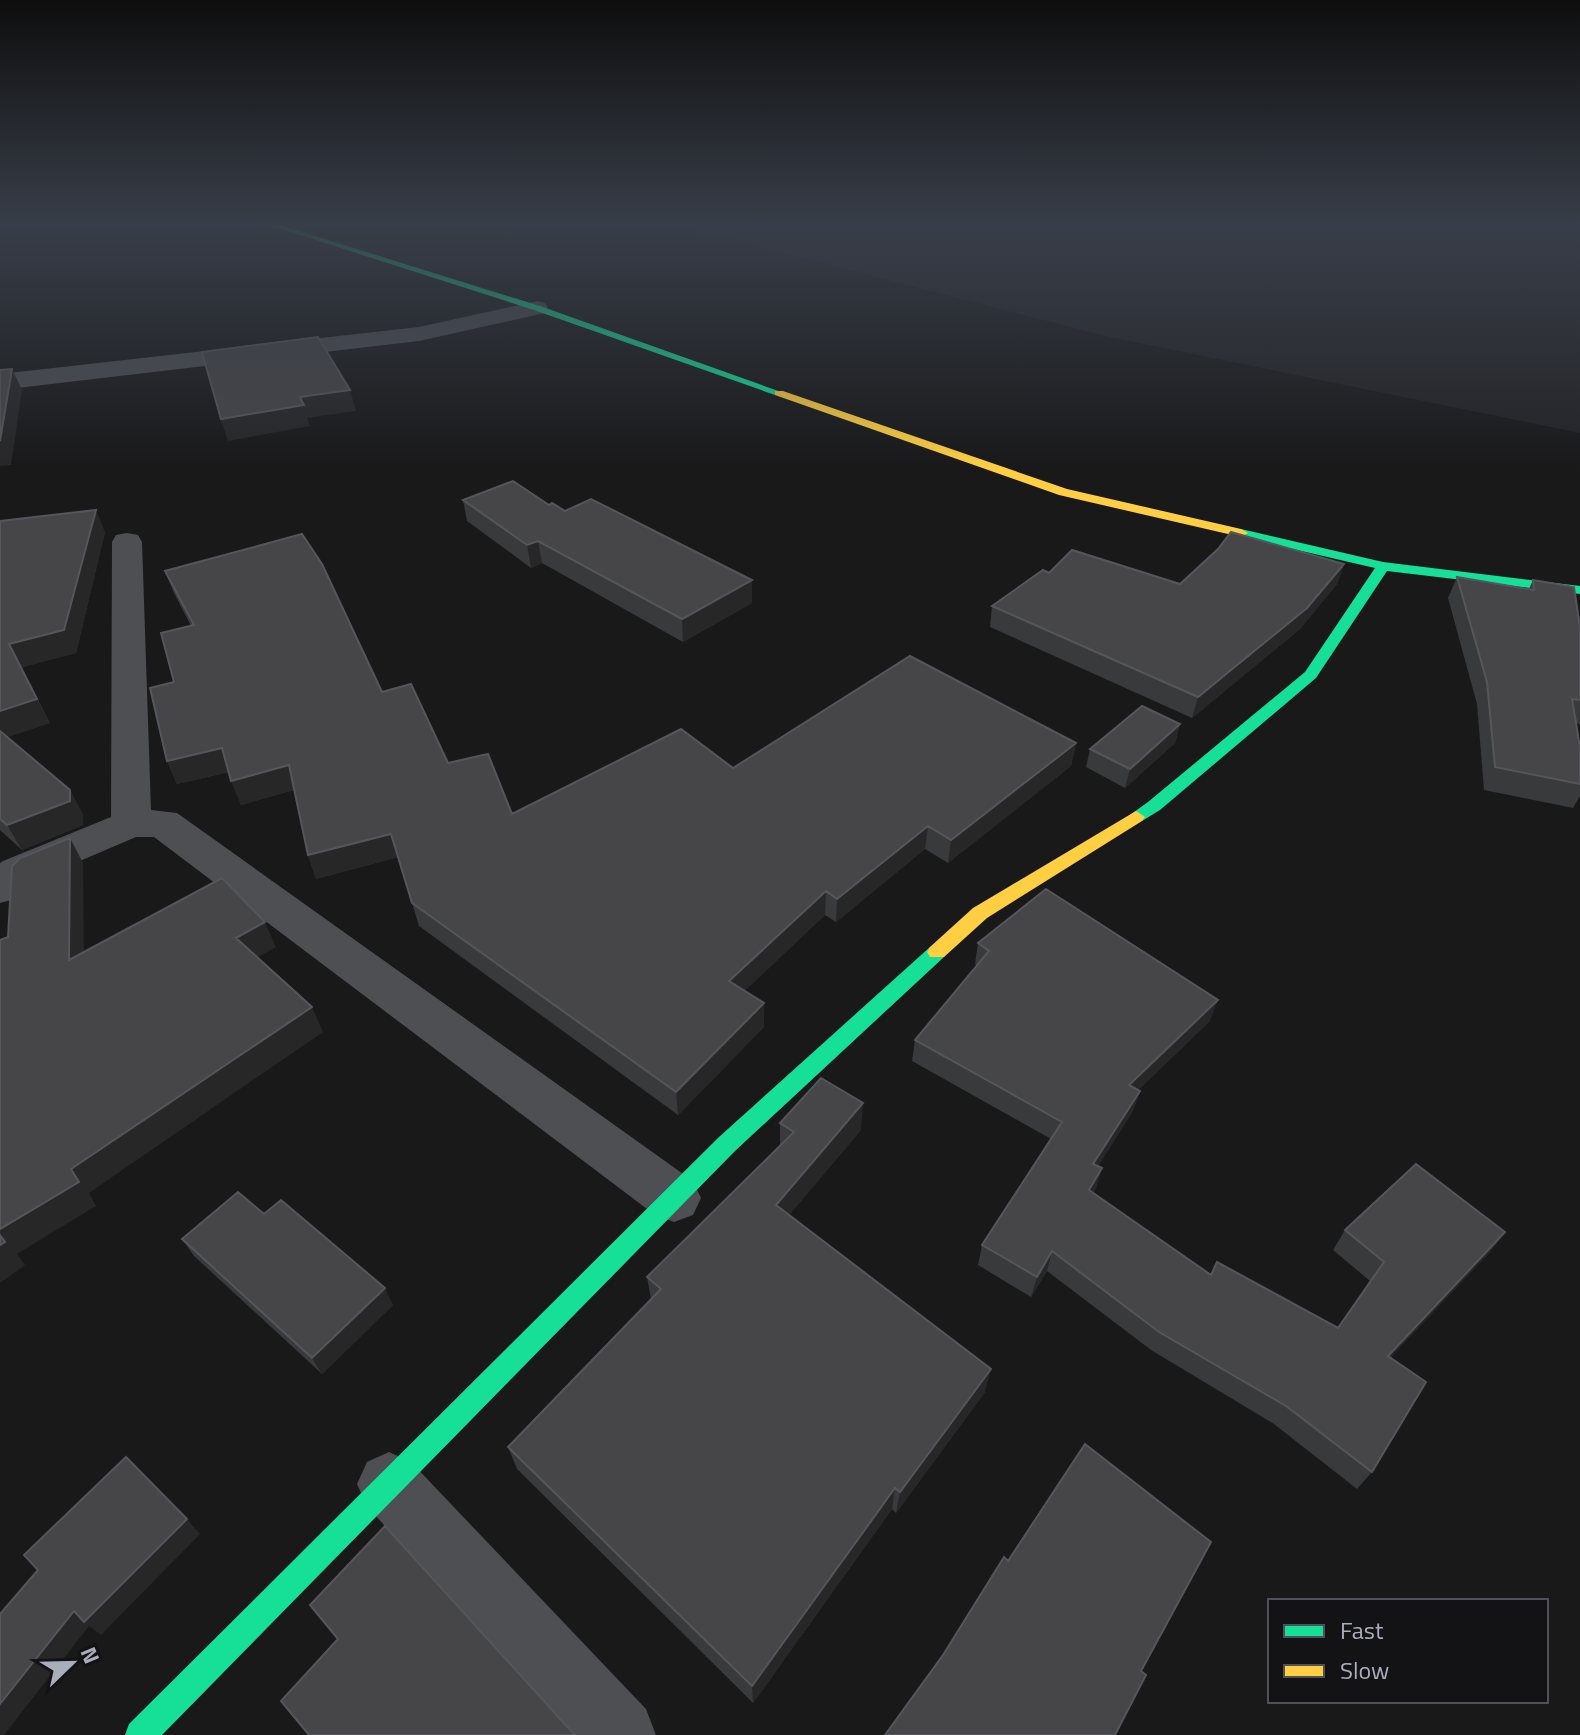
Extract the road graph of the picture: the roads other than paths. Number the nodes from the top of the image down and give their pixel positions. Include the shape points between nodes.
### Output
1 (534, 307) edge
2 (537, 308) junction
3 (0, 382) edge
4 (127, 542) dead end
5 (1383, 566) junction
6 (1580, 590) edge
7 (131, 824) junction
8 (0, 888) edge
9 (674, 1198) junction
10 (389, 1484) junction
11 (140, 1735) edge
12 (620, 1735) edge

1 - 2 street
2 - 3 street via 419,334
2 - 5 street via 1063,492
4 - 7 street
5 - 6 street
5 - 9 street via 1311,675 1154,806 980,913
7 - 8 street via 18,871
7 - 9 street via 163,823
9 - 10 street
10 - 11 street
10 - 12 street

